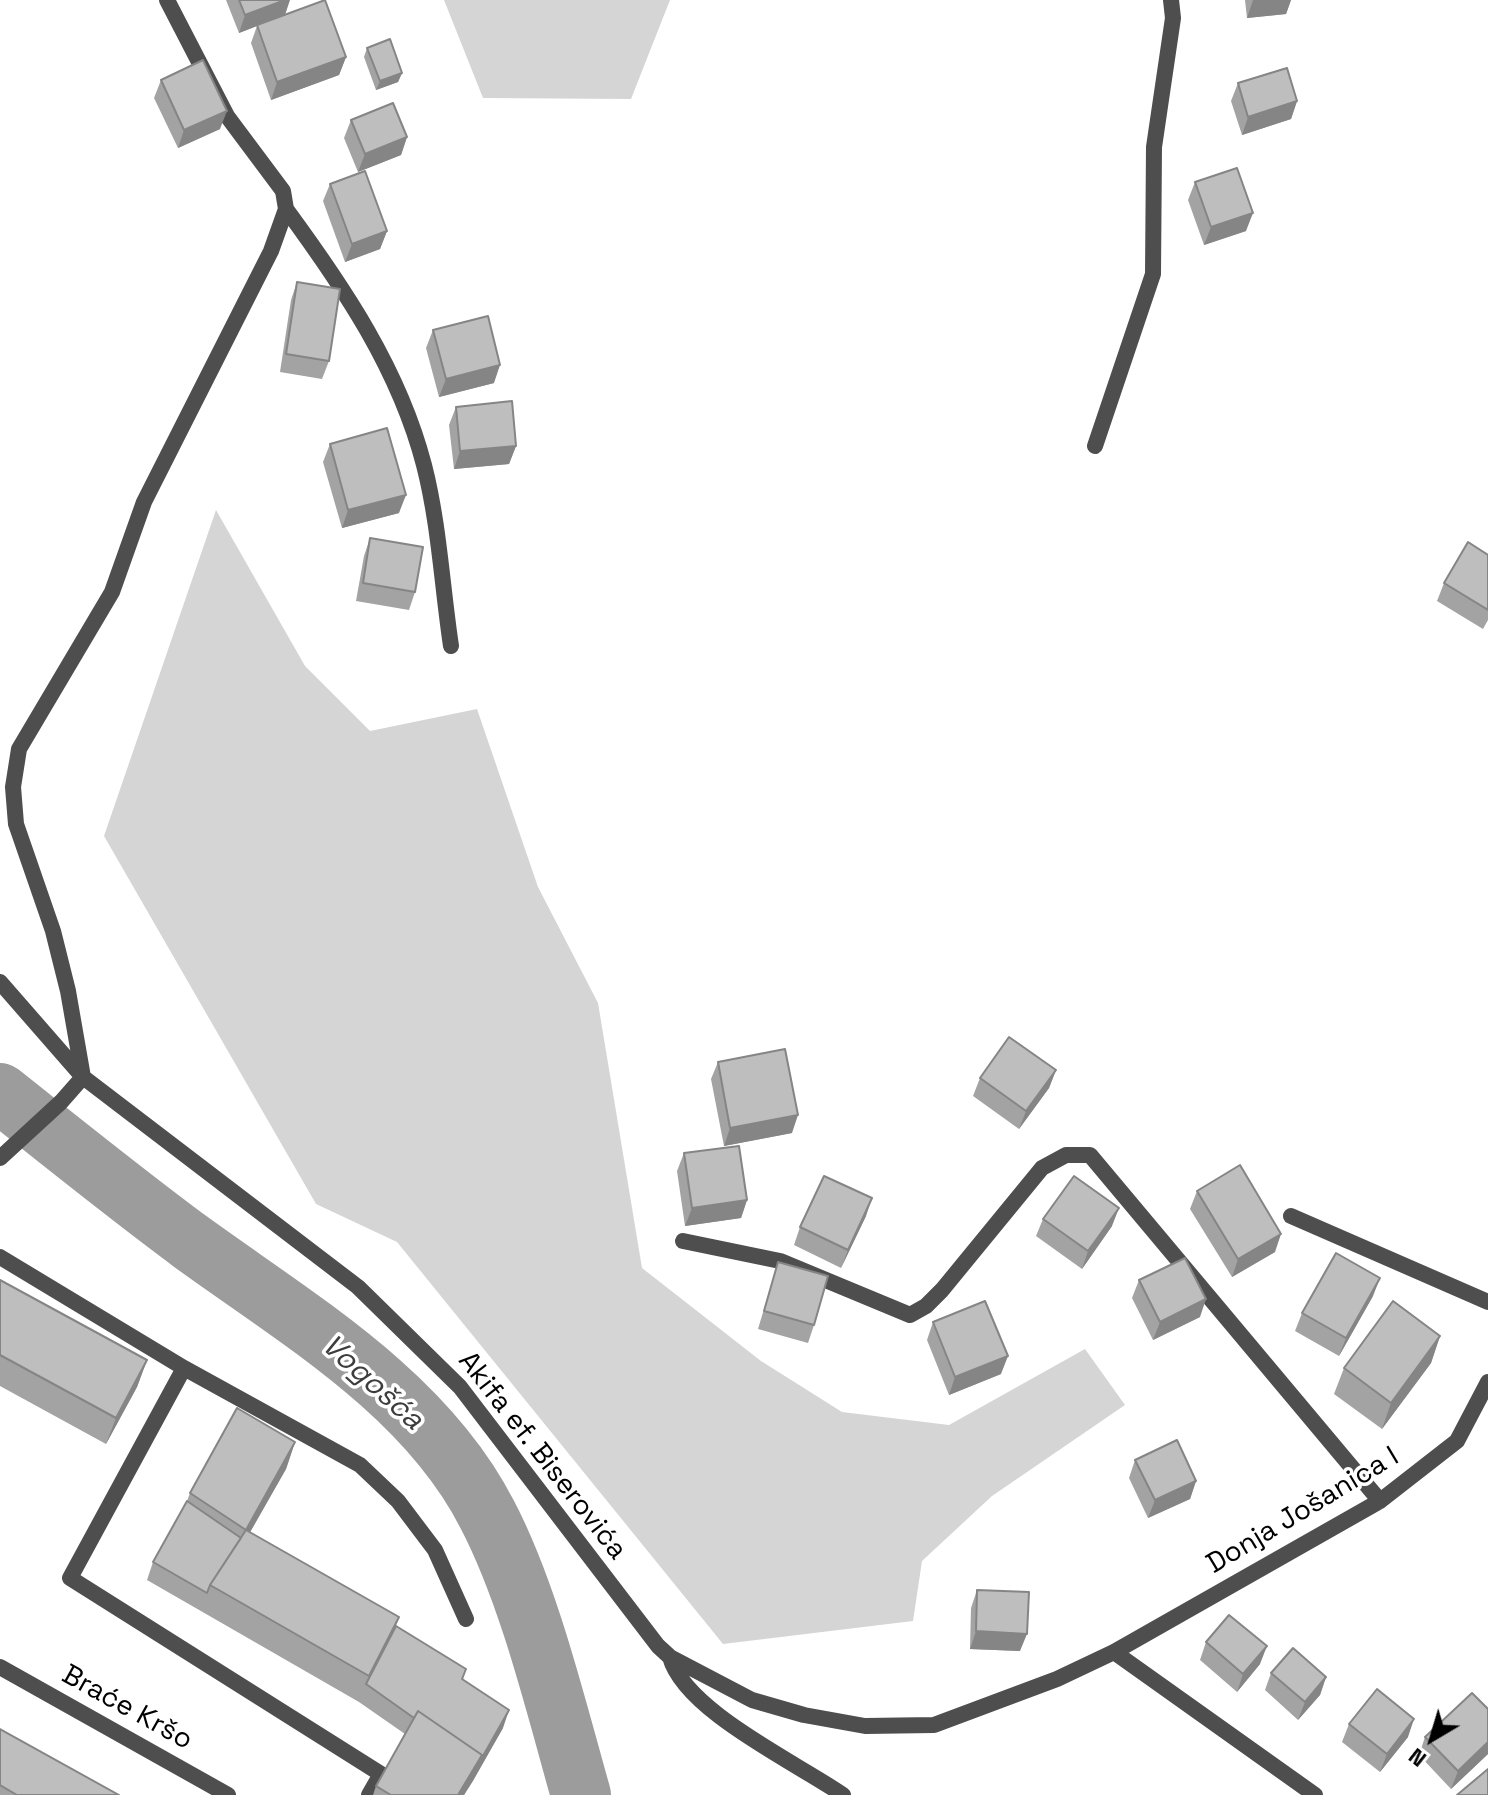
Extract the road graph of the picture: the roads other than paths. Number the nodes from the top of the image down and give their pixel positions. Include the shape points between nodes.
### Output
1 (167, 0) edge
2 (1171, 0) edge
3 (286, 209) junction
4 (1095, 446) dead end
5 (451, 646) dead end
6 (0, 982) edge
7 (83, 1077) junction
8 (1, 1158) edge
9 (1291, 1216) dead end
10 (683, 1241) dead end
11 (0, 1257) edge
12 (1488, 1302) edge
13 (184, 1368) junction
14 (1488, 1382) edge
15 (1380, 1501) junction
16 (466, 1619) dead end
17 (1114, 1652) junction
18 (670, 1657) junction
19 (0, 1667) edge
20 (228, 1795) edge
21 (369, 1795) edge
22 (843, 1795) edge
23 (1315, 1795) edge

1 - 3 street via 227,116 283,191
2 - 4 street via 1173,18 1154,147 1153,274
3 - 5 street via 342,285 397,385 424,466
3 - 7 street via 271,251 144,502 112,592 19,749 13,787 16,824 53,931
6 - 7 street, Akifa ef. Biserovića
7 - 8 street
7 - 18 street, Akifa ef. Biserovića via 358,1287 460,1387
9 - 12 street
10 - 15 street via 780,1261 910,1315 942,1290 1042,1168 1066,1155 1090,1155
11 - 13 street
13 - 16 street via 360,1465 398,1501 435,1550
13 - 21 street via 70,1578 381,1774
14 - 15 street, Donja Jošanica I via 1457,1441
15 - 17 street, Donja Jošanica I
17 - 18 street, Akifa ef. Biserovića via 934,1725 865,1726 752,1700
17 - 23 street
18 - 22 street via 682,1682 703,1701 765,1748
19 - 20 street, Braće Kršo

